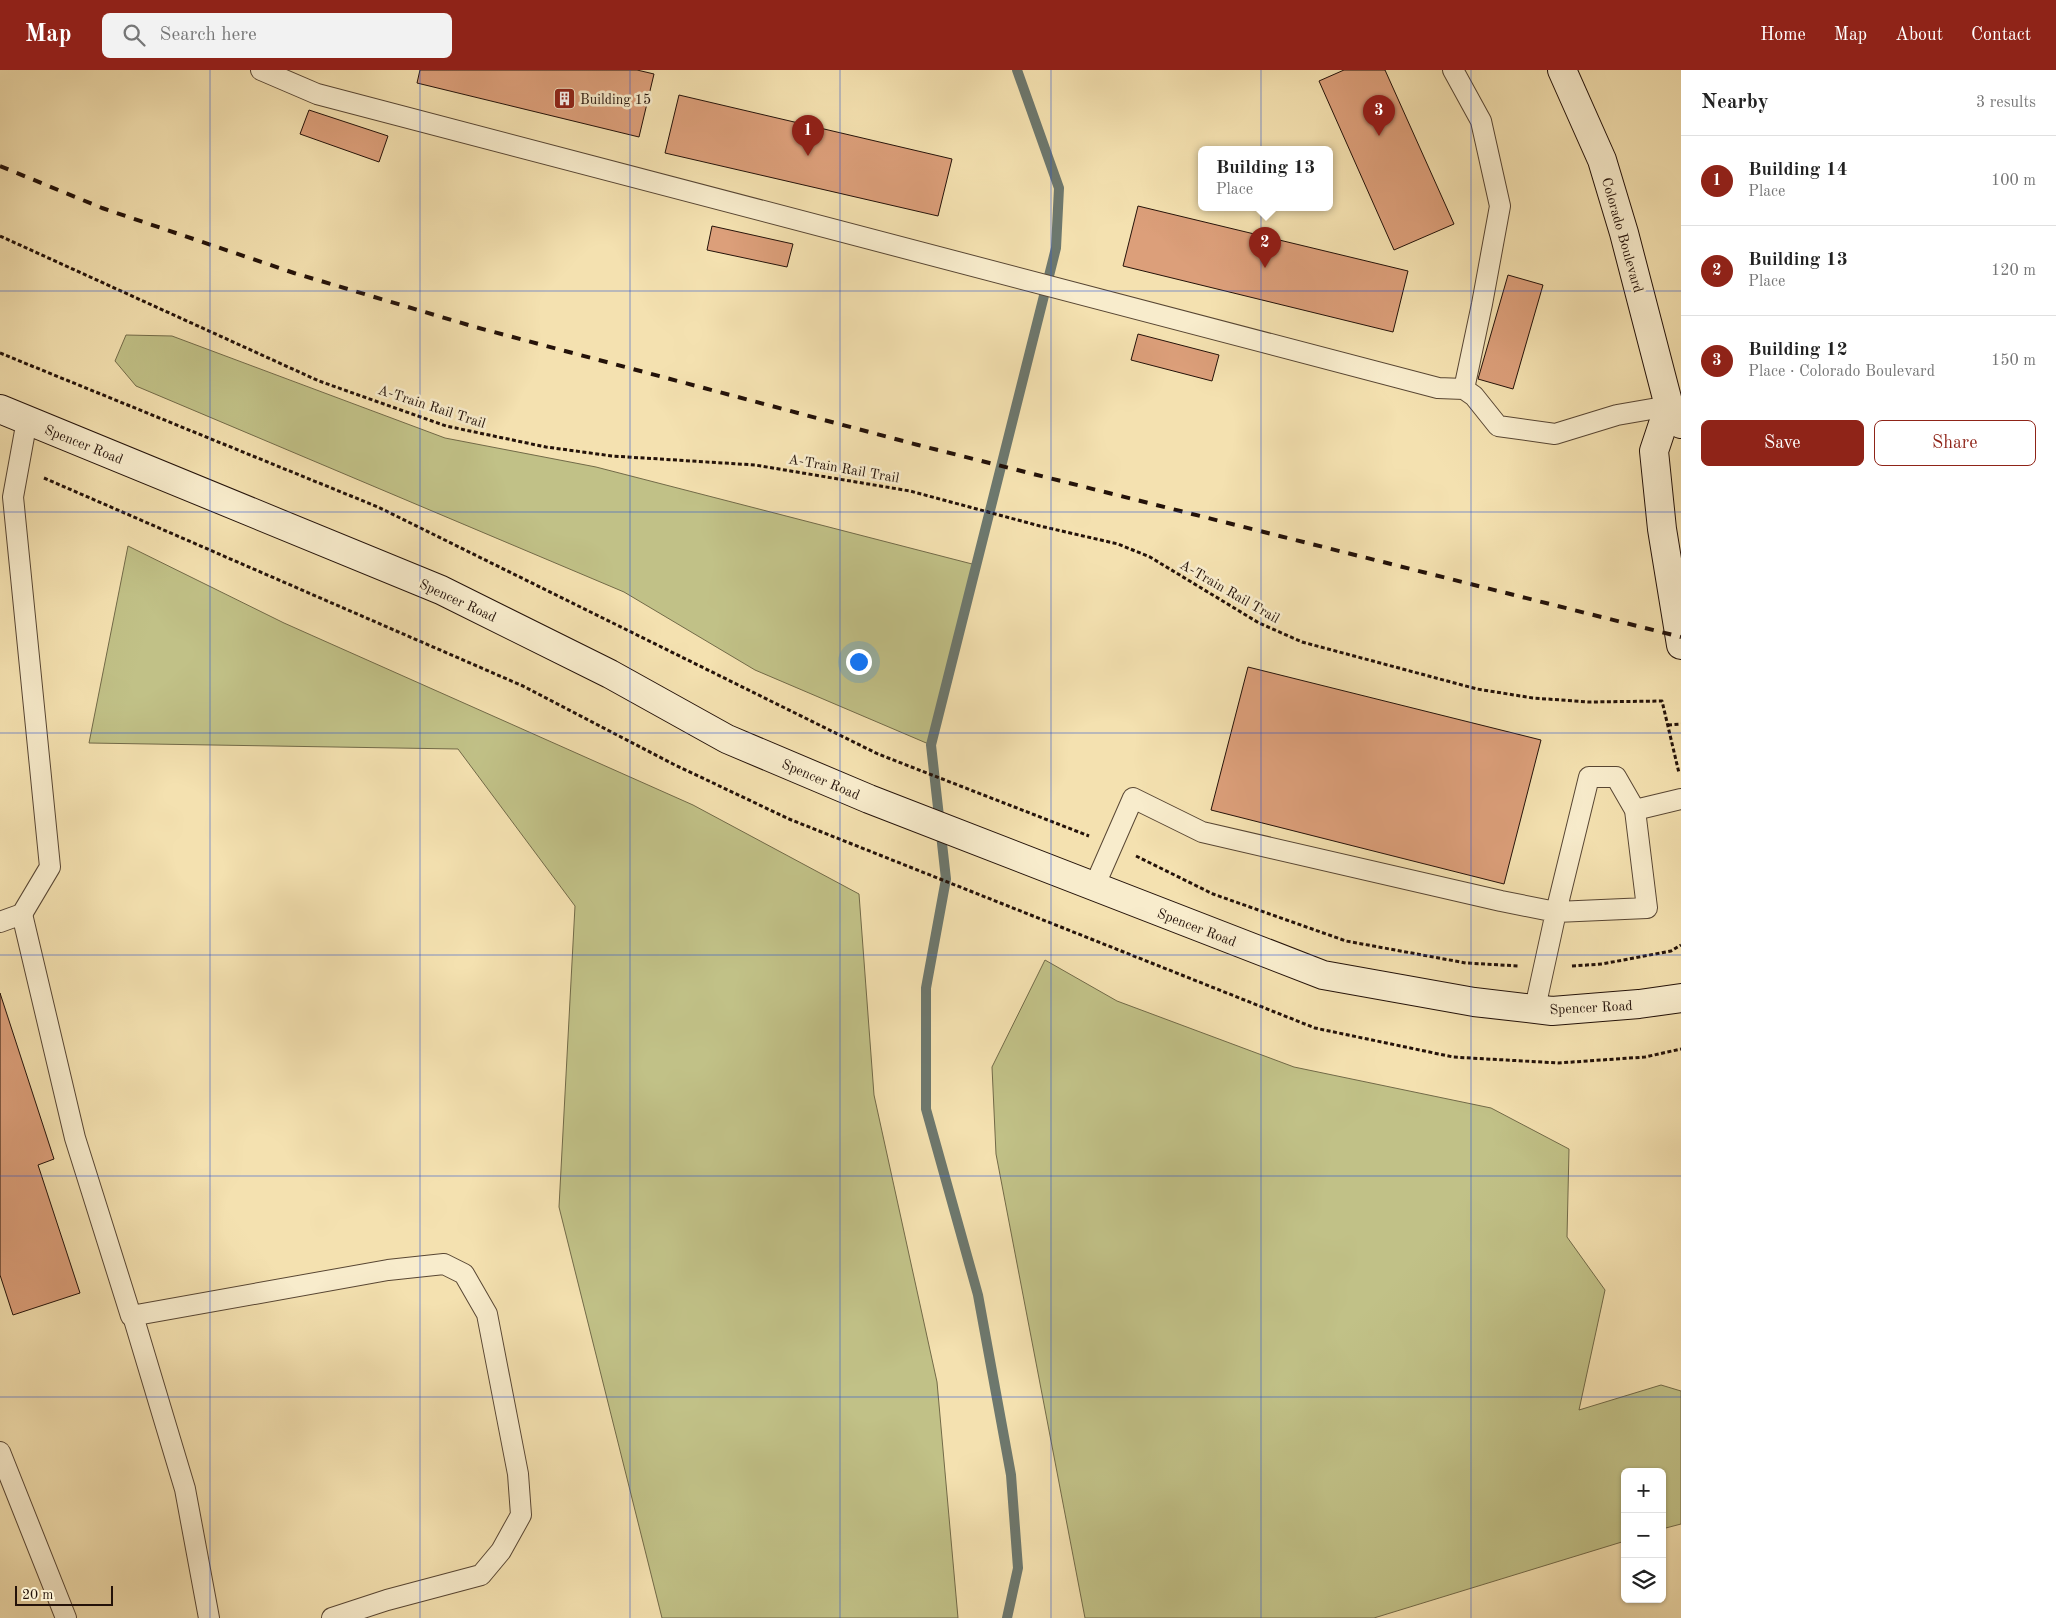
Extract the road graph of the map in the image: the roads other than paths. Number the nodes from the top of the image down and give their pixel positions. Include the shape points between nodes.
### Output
1 (261, 70) edge
2 (1453, 70) edge
3 (1562, 70) edge
4 (1464, 389) junction
5 (0, 409) edge
6 (1675, 415) edge
7 (27, 420) junction
8 (1681, 645) edge
9 (1681, 799) edge
10 (1635, 810) junction
11 (1094, 887) junction
12 (1556, 912) junction
13 (22, 914) junction
14 (0, 922) edge
15 (1681, 998) edge
16 (1535, 1008) junction
17 (133, 1316) junction
18 (0, 1452) edge
19 (66, 1618) edge
20 (209, 1618) edge
21 (332, 1618) edge

1 - 4 lane via 317,94 1438,388
2 - 4 lane via 1481,121 1500,206
3 - 6 street, Colorado Boulevard via 1602,160
4 - 6 lane via 1474,396 1498,426 1555,434 1617,415
5 - 7 street, Spencer Road
6 - 8 street via 1654,451 1662,529
7 - 11 street, Spencer Road via 441,590 610,674 727,739
7 - 13 lane via 13,497 50,867
9 - 10 lane
10 - 12 lane via 1646,908
10 - 12 lane via 1616,778 1589,777
11 - 12 lane via 1133,798 1202,832
11 - 16 street, Spencer Road via 1323,975 1474,1002
12 - 16 lane
13 - 14 lane
13 - 17 lane via 75,1138
15 - 16 street, Spencer Road via 1591,1008
17 - 20 lane via 185,1489
17 - 21 lane via 388,1270 444,1264 464,1274 487,1314 518,1474 521,1515 501,1551 481,1575
18 - 19 lane

